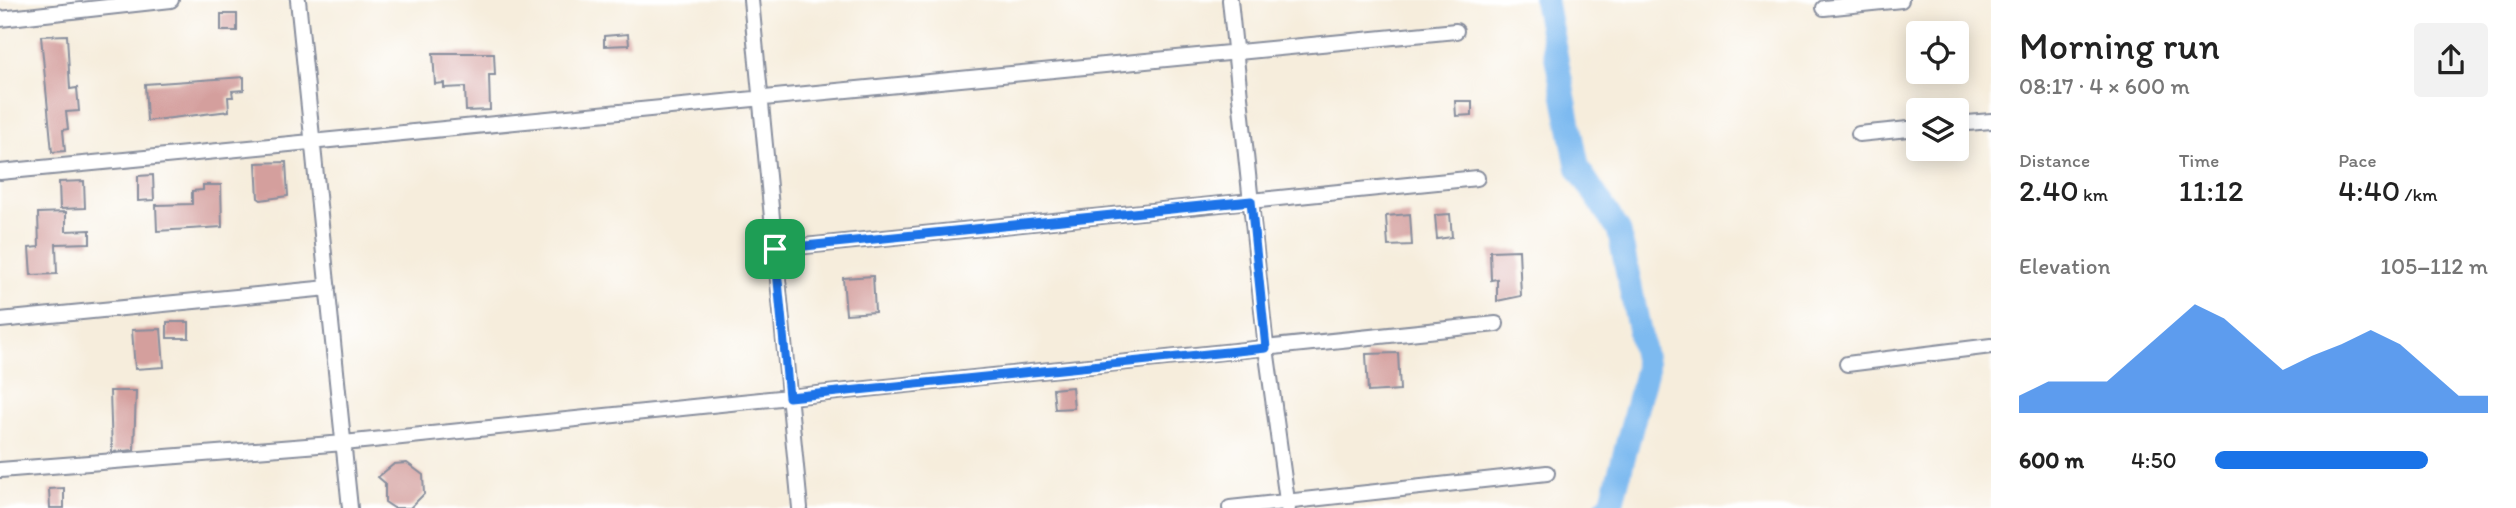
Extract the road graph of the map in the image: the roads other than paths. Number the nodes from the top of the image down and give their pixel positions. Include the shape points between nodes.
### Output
1 (171, 0) edge
2 (298, 0) edge
3 (751, 0) edge
4 (1230, 0) edge
5 (1901, 0) edge
6 (1824, 8) dead end
7 (0, 19) edge
8 (1456, 31) dead end
9 (1236, 52) junction
10 (760, 97) junction
11 (1991, 121) edge
12 (1969, 123) edge
13 (1906, 129) edge
14 (1858, 134) dead end
15 (313, 140) junction
16 (0, 172) edge
17 (1477, 178) dead end
18 (1251, 201) junction
19 (775, 249) junction
20 (328, 288) junction
21 (0, 320) edge
22 (1496, 324) dead end
23 (1991, 346) edge
24 (1266, 348) junction
25 (1847, 364) dead end
26 (789, 397) junction
27 (344, 443) junction
28 (0, 470) edge
29 (1547, 473) dead end
30 (1288, 505) edge
31 (350, 508) edge
32 (800, 508) edge
33 (1230, 508) edge

1 - 7 street
2 - 15 street
3 - 10 street
4 - 9 street
5 - 6 street
8 - 9 street
9 - 10 street
9 - 18 street
10 - 15 street
10 - 19 street
11 - 12 street
13 - 14 street
15 - 16 street
15 - 20 street
17 - 18 street
18 - 19 street
18 - 24 street
19 - 26 street
20 - 21 street
20 - 27 street
22 - 24 street
23 - 25 street
24 - 26 street
24 - 30 street
26 - 27 street
26 - 32 street
27 - 28 street
27 - 31 street
29 - 30 street
30 - 33 street

